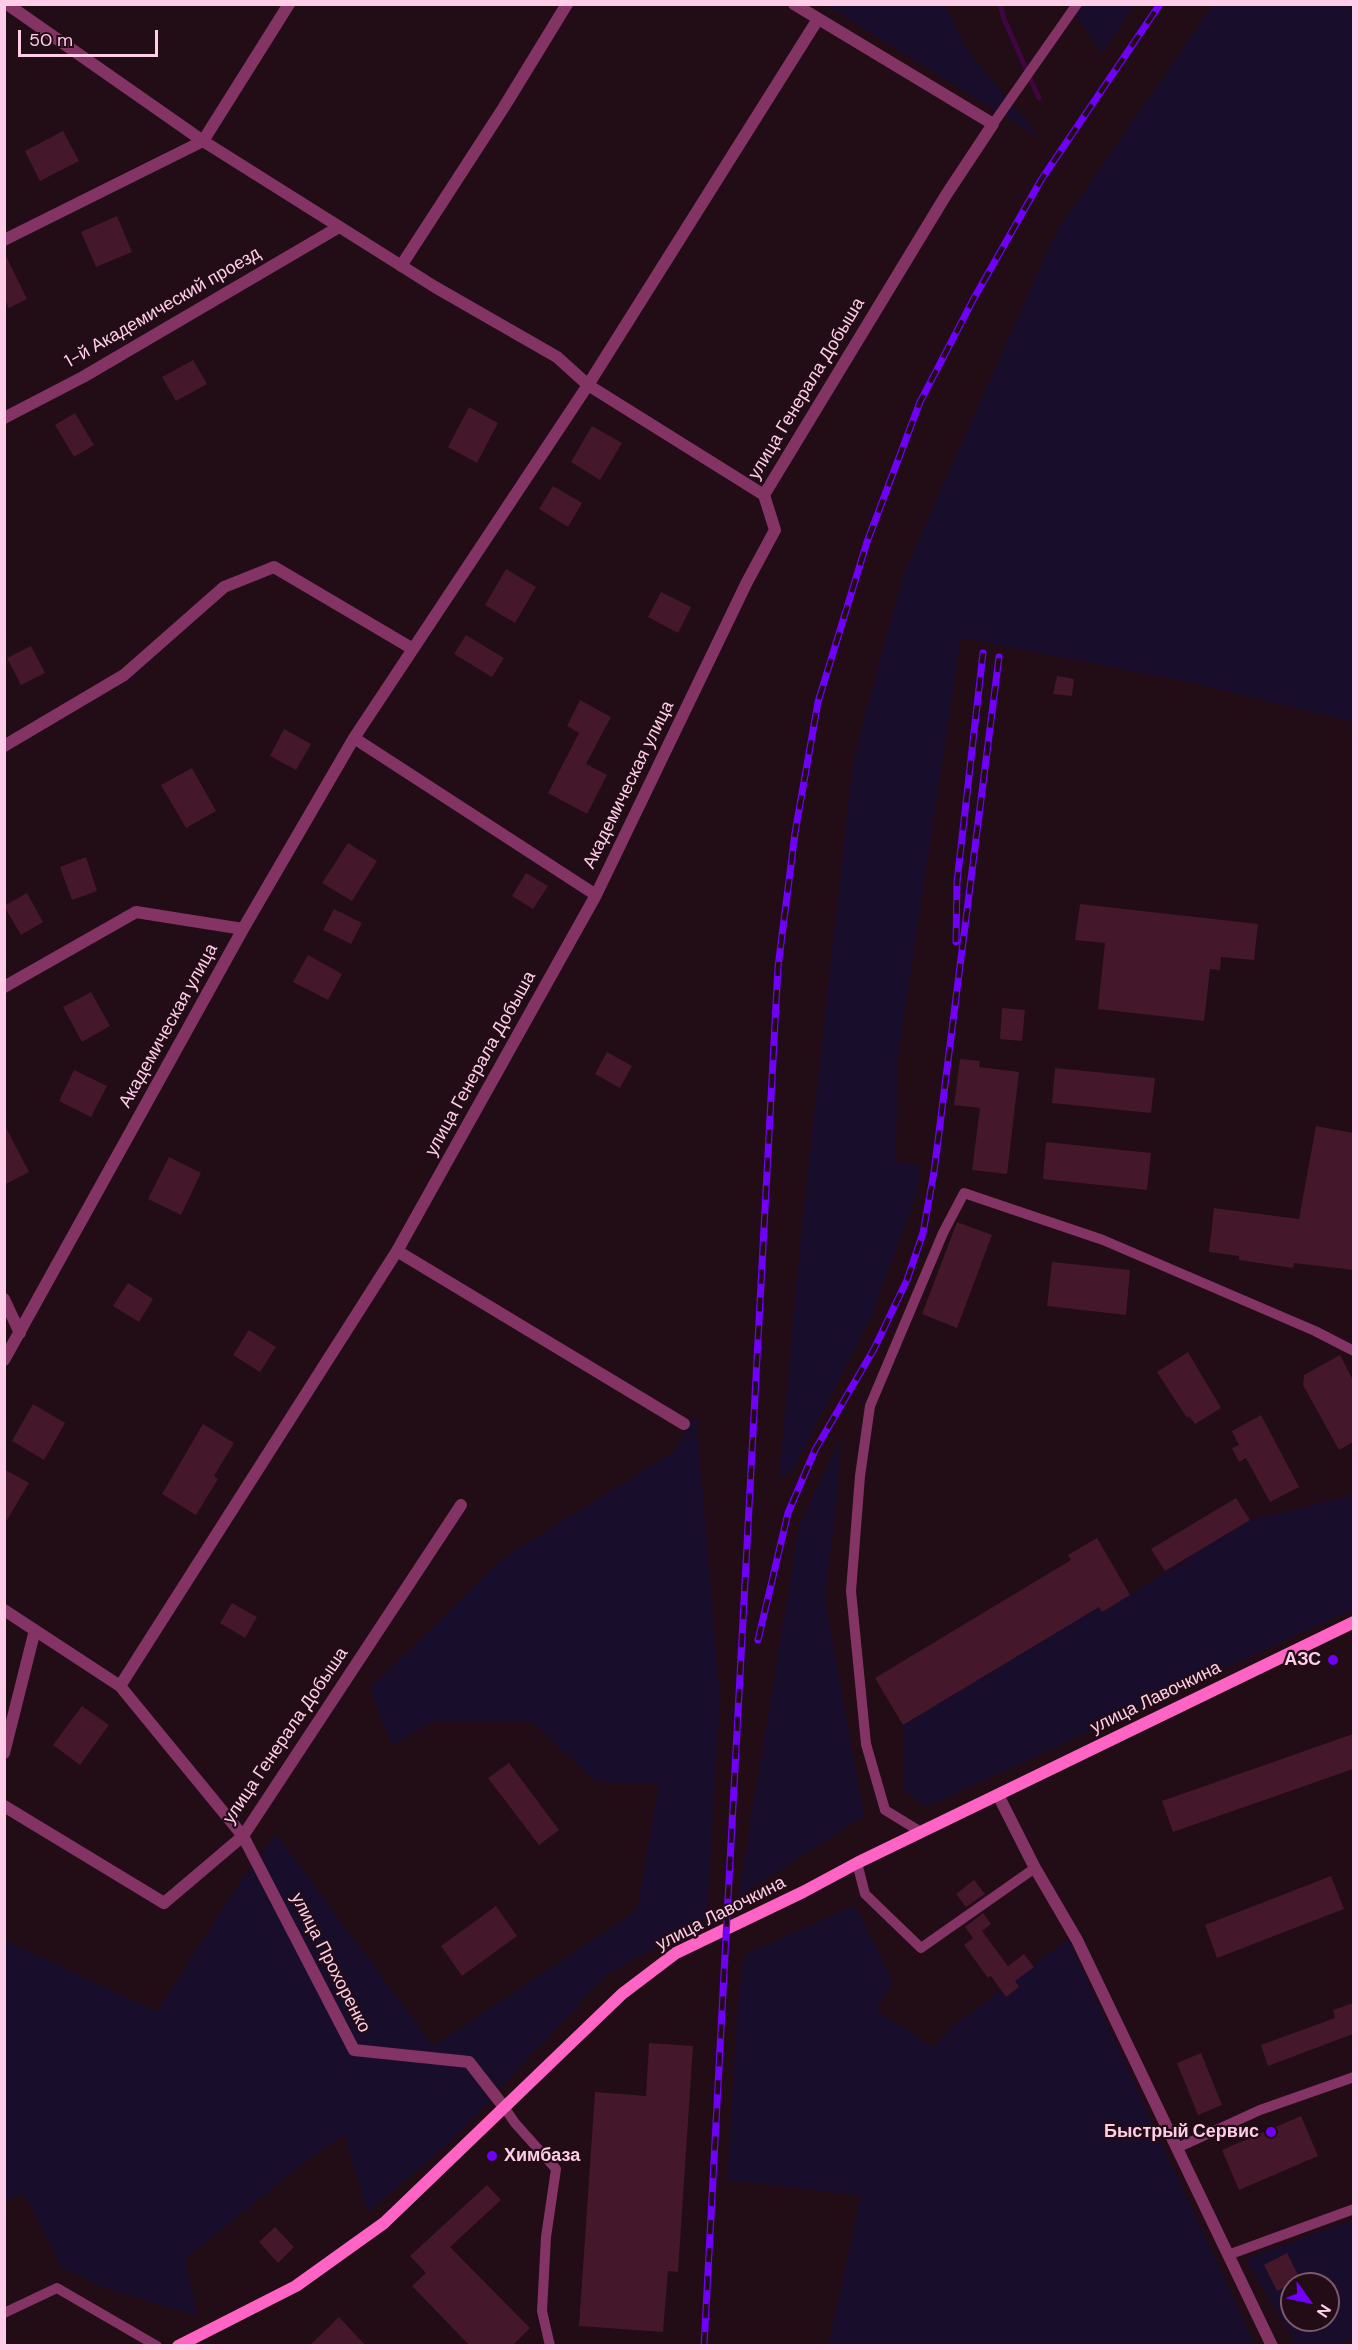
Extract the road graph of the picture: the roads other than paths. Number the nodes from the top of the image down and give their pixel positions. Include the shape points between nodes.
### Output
1 (8, 4) edge
2 (289, 4) edge
3 (567, 4) edge
4 (794, 4) edge
5 (1077, 4) edge
6 (818, 19) junction
7 (993, 124) junction
8 (202, 141) junction
9 (339, 227) junction
10 (4, 240) edge
11 (401, 266) junction
12 (588, 385) junction
13 (4, 418) edge
14 (764, 495) junction
15 (413, 649) junction
16 (354, 738) junction
17 (4, 746) edge
18 (596, 895) junction
19 (243, 929) junction
20 (4, 987) edge
21 (397, 1251) junction
22 (4, 1299) edge
23 (20, 1332) junction
24 (1353, 1351) edge
25 (4, 1360) edge
26 (684, 1424) dead end
27 (461, 1505) dead end
28 (4, 1610) edge
29 (1353, 1622) edge
30 (34, 1630) junction
31 (120, 1686) junction
32 (4, 1753) edge
33 (998, 1795) junction
34 (4, 1806) edge
35 (921, 1832) junction
36 (243, 1836) junction
37 (857, 1863) junction
38 (1035, 1868) junction
39 (1353, 2077) edge
40 (504, 2107) junction
41 (1177, 2148) junction
42 (1353, 2209) edge
43 (1228, 2255) junction
44 (4, 2313) edge
45 (157, 2346) edge
46 (178, 2346) edge
47 (550, 2346) edge
48 (1272, 2346) edge

1 - 8 street, улица Генерала Добыша
2 - 8 street
3 - 11 street
4 - 6 street
5 - 7 lane
6 - 7 street
6 - 12 street, Академическая улица
7 - 14 street, улица Генерала Добыша
8 - 9 street, улица Генерала Добыша
8 - 10 street
9 - 11 street, улица Генерала Добыша
9 - 13 street, 1-й Академический проезд
11 - 12 street, улица Генерала Добыша via 557,357
12 - 14 street, улица Генерала Добыша
12 - 15 street, Академическая улица
14 - 18 street, Академическая улица via 775,530
15 - 16 street, Академическая улица
15 - 17 street via 274,567 224,587 124,675
16 - 18 street, Академическая улица
16 - 19 street, Академическая улица
18 - 21 street, улица Генерала Добыша
19 - 20 street via 136,912
19 - 23 street, Академическая улица
21 - 26 street
21 - 31 street, улица Генерала Добыша
22 - 23 street
23 - 25 street, Академическая улица
24 - 35 lane via 1103,1240 964,1193 870,1406 851,1591 866,1744 885,1810
27 - 36 street, улица Генерала Добыша
28 - 30 street, улица Прохоренко
29 - 33 main road, улица Лавочкина
30 - 31 street, улица Прохоренко
30 - 32 street
31 - 36 street, улица Прохоренко
33 - 35 main road, улица Лавочкина
33 - 38 street
34 - 36 street, улица Генерала Добыша via 164,1903
35 - 37 main road, улица Лавочкина
36 - 40 street, улица Прохоренко via 354,2050 469,2062
37 - 38 lane via 865,1894 921,1948
37 - 40 main road, улица Лавочкина via 676,1953 622,1994
38 - 41 street via 1077,1940
39 - 41 lane via 1260,2110
40 - 46 main road, улица Лавочкина via 384,2223 297,2286
40 - 47 lane, улица Прохоренко via 556,2169 546,2237 542,2311
41 - 43 street
42 - 43 lane
43 - 48 street
44 - 45 lane via 57,2288

